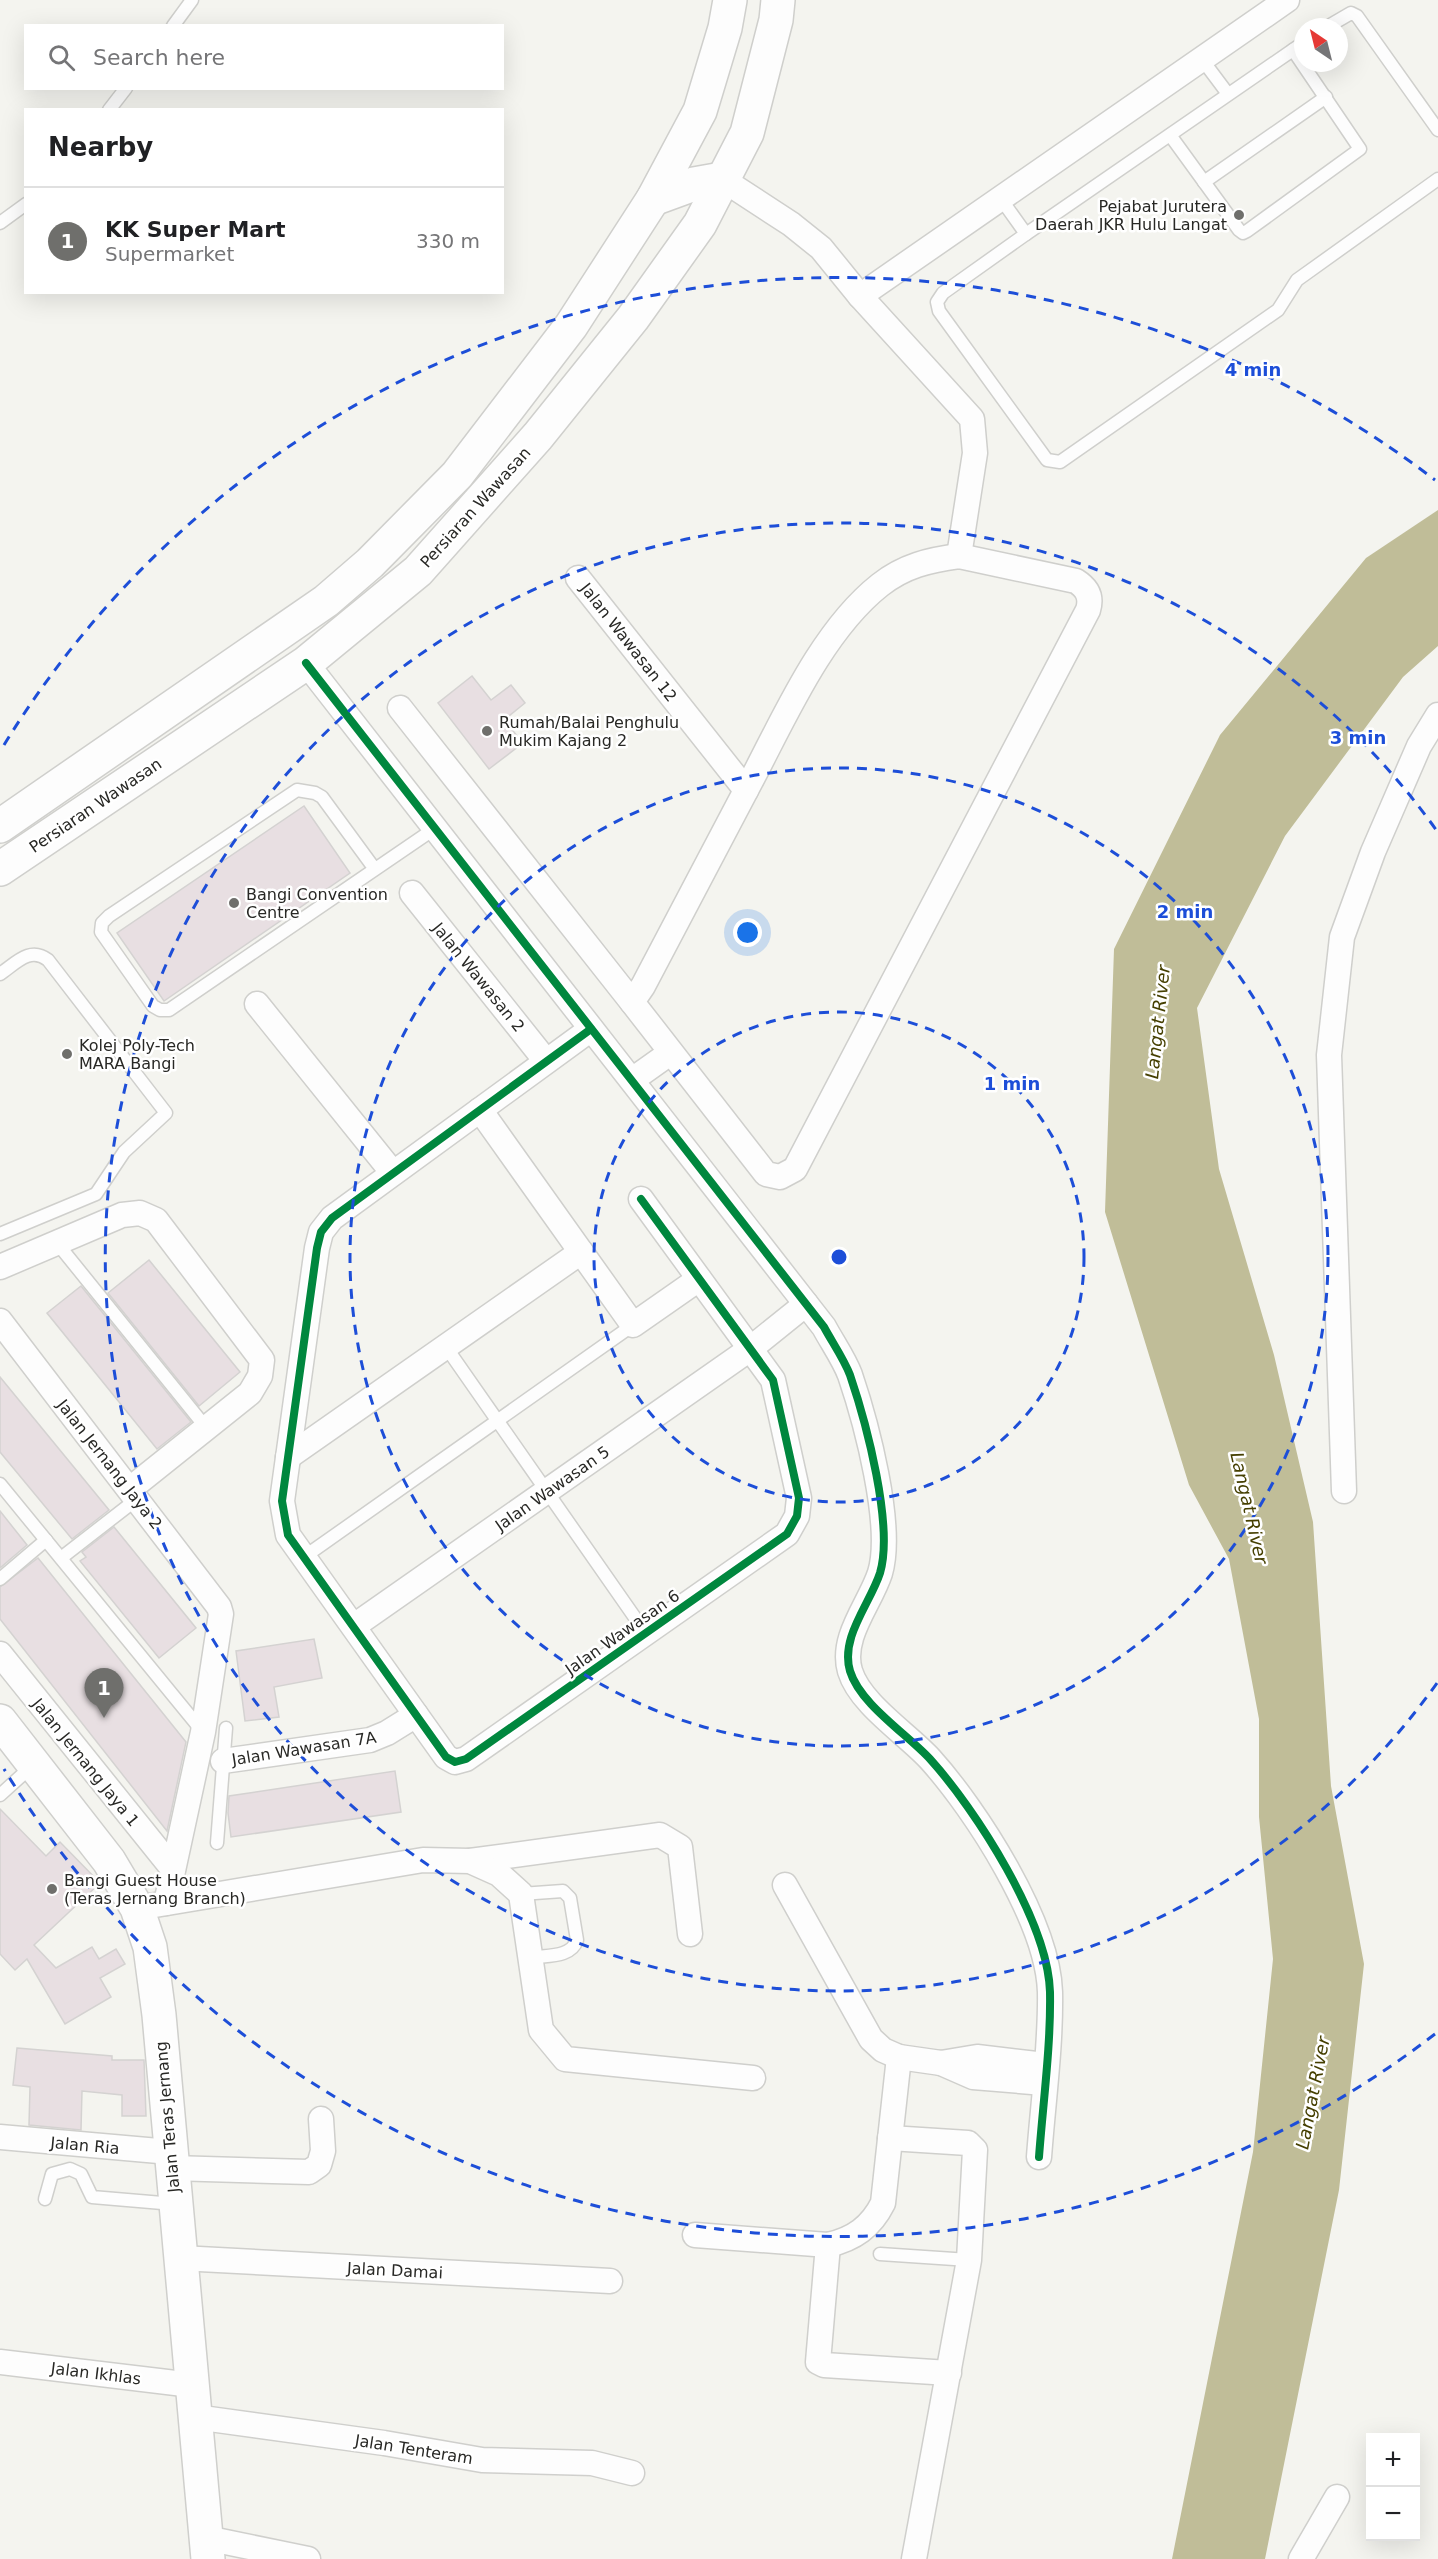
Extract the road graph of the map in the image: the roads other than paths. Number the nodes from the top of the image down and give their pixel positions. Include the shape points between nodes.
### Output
1 (192, 0) edge
2 (730, 0) edge
3 (778, 0) edge
4 (1287, 0) edge
5 (1342, 18) edge
6 (174, 24) edge
7 (1294, 50) edge
8 (1201, 58) junction
9 (1312, 72) edge
10 (124, 90) edge
11 (1228, 94) junction
12 (1326, 97) junction
13 (111, 108) edge
14 (700, 111) junction
15 (1438, 130) edge
16 (1170, 135) junction
17 (1438, 179) edge
18 (722, 180) junction
19 (1204, 182) junction
20 (653, 199) junction
21 (1001, 199) junction
22 (24, 205) edge
23 (0, 223) edge
24 (1026, 234) junction
25 (860, 296) junction
26 (959, 556) junction
27 (579, 578) dead end
28 (326, 601) junction
29 (306, 663) junction
30 (217, 679) junction
31 (400, 708) dead end
32 (1438, 715) edge
33 (746, 790) junction
34 (0, 826) edge
35 (434, 829) junction
36 (374, 868) junction
37 (0, 870) edge
38 (412, 892) dead end
39 (0, 974) edge
40 (632, 1002) junction
41 (257, 1004) dead end
42 (591, 1029) junction
43 (670, 1053) junction
44 (546, 1061) junction
45 (632, 1080) junction
46 (480, 1110) junction
47 (393, 1173) junction
48 (641, 1199) dead end
49 (0, 1234) edge
50 (57, 1243) junction
51 (581, 1252) junction
52 (0, 1267) edge
53 (699, 1279) junction
54 (806, 1304) junction
55 (0, 1321) edge
56 (633, 1324) junction
57 (446, 1347) junction
58 (750, 1350) junction
59 (497, 1420) junction
60 (208, 1430) junction
61 (288, 1457) junction
62 (0, 1484) edge
63 (547, 1491) junction
64 (1344, 1491) dead end
65 (134, 1494) junction
66 (46, 1540) junction
67 (304, 1557) junction
68 (61, 1558) junction
69 (0, 1579) edge
70 (354, 1626) junction
71 (645, 1632) junction
72 (0, 1654) edge
73 (416, 1715) junction
74 (0, 1721) edge
75 (214, 1730) junction
76 (223, 1761) junction
77 (35, 1763) junction
78 (0, 1795) edge
79 (217, 1843) dead end
80 (470, 1861) junction
81 (172, 1869) junction
82 (785, 1885) dead end
83 (521, 1894) junction
84 (152, 1906) junction
85 (690, 1934) dead end
86 (530, 1958) junction
87 (899, 2057) junction
88 (1045, 2074) junction
89 (753, 2078) dead end
90 (321, 2120) dead end
91 (0, 2138) edge
92 (890, 2138) junction
93 (1039, 2157) dead end
94 (170, 2160) junction
95 (45, 2199) dead end
96 (175, 2204) junction
97 (695, 2235) dead end
98 (828, 2245) junction
99 (880, 2254) dead end
100 (180, 2258) junction
101 (969, 2260) junction
102 (610, 2281) dead end
103 (0, 2362) edge
104 (949, 2373) junction
105 (192, 2385) junction
106 (195, 2417) junction
107 (632, 2473) dead end
108 (1337, 2497) dead end
109 (207, 2549) edge
110 (308, 2559) edge
111 (914, 2559) edge
112 (1301, 2559) edge

1 - 6 lane
2 - 14 main road
3 - 18 main road, Persiaran Wawasan via 747,133
4 - 8 street
5 - 15 lane via 1351,13 1357,16
7 - 11 lane
8 - 11 lane
8 - 21 street
9 - 12 lane
10 - 13 lane
11 - 16 lane
12 - 19 lane
12 - 19 lane via 1360,149 1247,231 1239,230
14 - 18 main road via 702,137
14 - 20 main road
16 - 19 lane
16 - 24 lane
17 - 24 lane via 1297,280 1278,310 1060,462 1047,460 939,311 943,293
18 - 20 main road via 694,184
18 - 25 street via 813,242
18 - 29 main road, Persiaran Wawasan via 700,224 633,318 538,436 418,571
20 - 28 main road via 571,326 457,475 370,563
21 - 24 lane
21 - 25 street
22 - 23 lane
25 - 26 street via 972,418 975,453
26 - 33 street via 925,560 902,571 879,586 837,630 800,688
26 - 43 street via 1077,581 1084,586 1090,602 795,1169 780,1177 766,1174
27 - 33 street, Jalan Wawasan 12
28 - 29 main road via 309,632
28 - 30 main road
29 - 30 main road via 266,659
29 - 35 street
29 - 37 main road, Persiaran Wawasan
30 - 34 main road
31 - 40 street
32 - 64 street via 1419,746 1342,937 1329,1055
33 - 40 street
35 - 36 lane
35 - 42 street
36 - 36 lane via 169,1010 153,1006 101,932 102,923 109,916 297,790 322,797
38 - 44 street, Jalan Wawasan 2
39 - 49 lane via 30,954 40,953 166,1113 124,1152 96,1194
40 - 43 street
41 - 47 street
42 - 44 street
42 - 45 street
43 - 45 street
44 - 46 street
45 - 54 street
46 - 47 street
46 - 51 street
47 - 61 street via 332,1218 321,1232
48 - 53 street
50 - 52 street
50 - 60 lane
50 - 60 street via 122,1215 140,1213 156,1220 262,1360 260,1376 250,1394
51 - 56 street
51 - 57 street
53 - 56 street
53 - 58 street
54 - 58 street, Jalan Wawasan 5
54 - 88 street via 824,1327 849,1373 879,1486 884,1541 880,1572 850,1639 850,1673 862,1694 930,1759 968,1808 1032,1918 1043,1950 1050,1991
55 - 65 street, Jalan Jernang Jaya 2
56 - 59 lane
57 - 59 lane
57 - 61 street
58 - 63 street, Jalan Wawasan 5
58 - 71 street, Jalan Wawasan 6 via 772,1380 799,1498 797,1516 787,1534
59 - 63 lane
59 - 67 lane
60 - 65 street
61 - 67 street via 282,1501 288,1534
62 - 66 lane
63 - 70 street, Jalan Wawasan 5
63 - 71 lane
65 - 68 lane
65 - 75 street, Jalan Jernang Jaya 2 via 219,1607
66 - 68 lane
66 - 69 lane
67 - 70 street
68 - 75 lane
70 - 73 street
71 - 73 street, Jalan Wawasan 6 via 466,1759 455,1762 446,1757
72 - 81 street, Jalan Jernang Jaya 1
73 - 76 street, Jalan Wawasan 7A via 370,1740
74 - 77 main road, Jalan Teras Jernang
75 - 76 lane
75 - 81 street
76 - 79 lane
77 - 78 lane
77 - 84 main road, Jalan Teras Jernang via 109,1861
80 - 83 street via 499,1874
80 - 84 street via 423,1860
80 - 85 street via 660,1835 680,1847
81 - 84 street
82 - 87 street via 871,2039
83 - 86 street
83 - 86 lane via 562,1891 570,1898 578,1940 568,1952
84 - 94 main road, Jalan Teras Jernang via 150,1947
86 - 89 street via 541,2030 565,2059
87 - 88 street via 941,2063 977,2057
87 - 92 street
88 - 93 street
90 - 94 street, Jalan Ria via 323,2151 319,2165 309,2172
91 - 94 street, Jalan Ria
92 - 98 street via 886,2188 876,2218 844,2242
92 - 101 street via 973,2145
94 - 96 main road, Jalan Teras Jernang
95 - 96 lane via 52,2174 70,2169 81,2174 92,2196
96 - 100 main road, Jalan Teras Jernang
97 - 98 street
98 - 104 street via 818,2362
99 - 101 lane
100 - 102 street, Jalan Damai
100 - 105 main road, Jalan Teras Jernang
101 - 104 street
103 - 105 street, Jalan Ikhlas
104 - 111 street
105 - 106 main road, Jalan Teras Jernang
106 - 107 street, Jalan Tenteram via 482,2460 592,2463
106 - 109 main road, Jalan Teras Jernang
108 - 112 street
109 - 110 street

